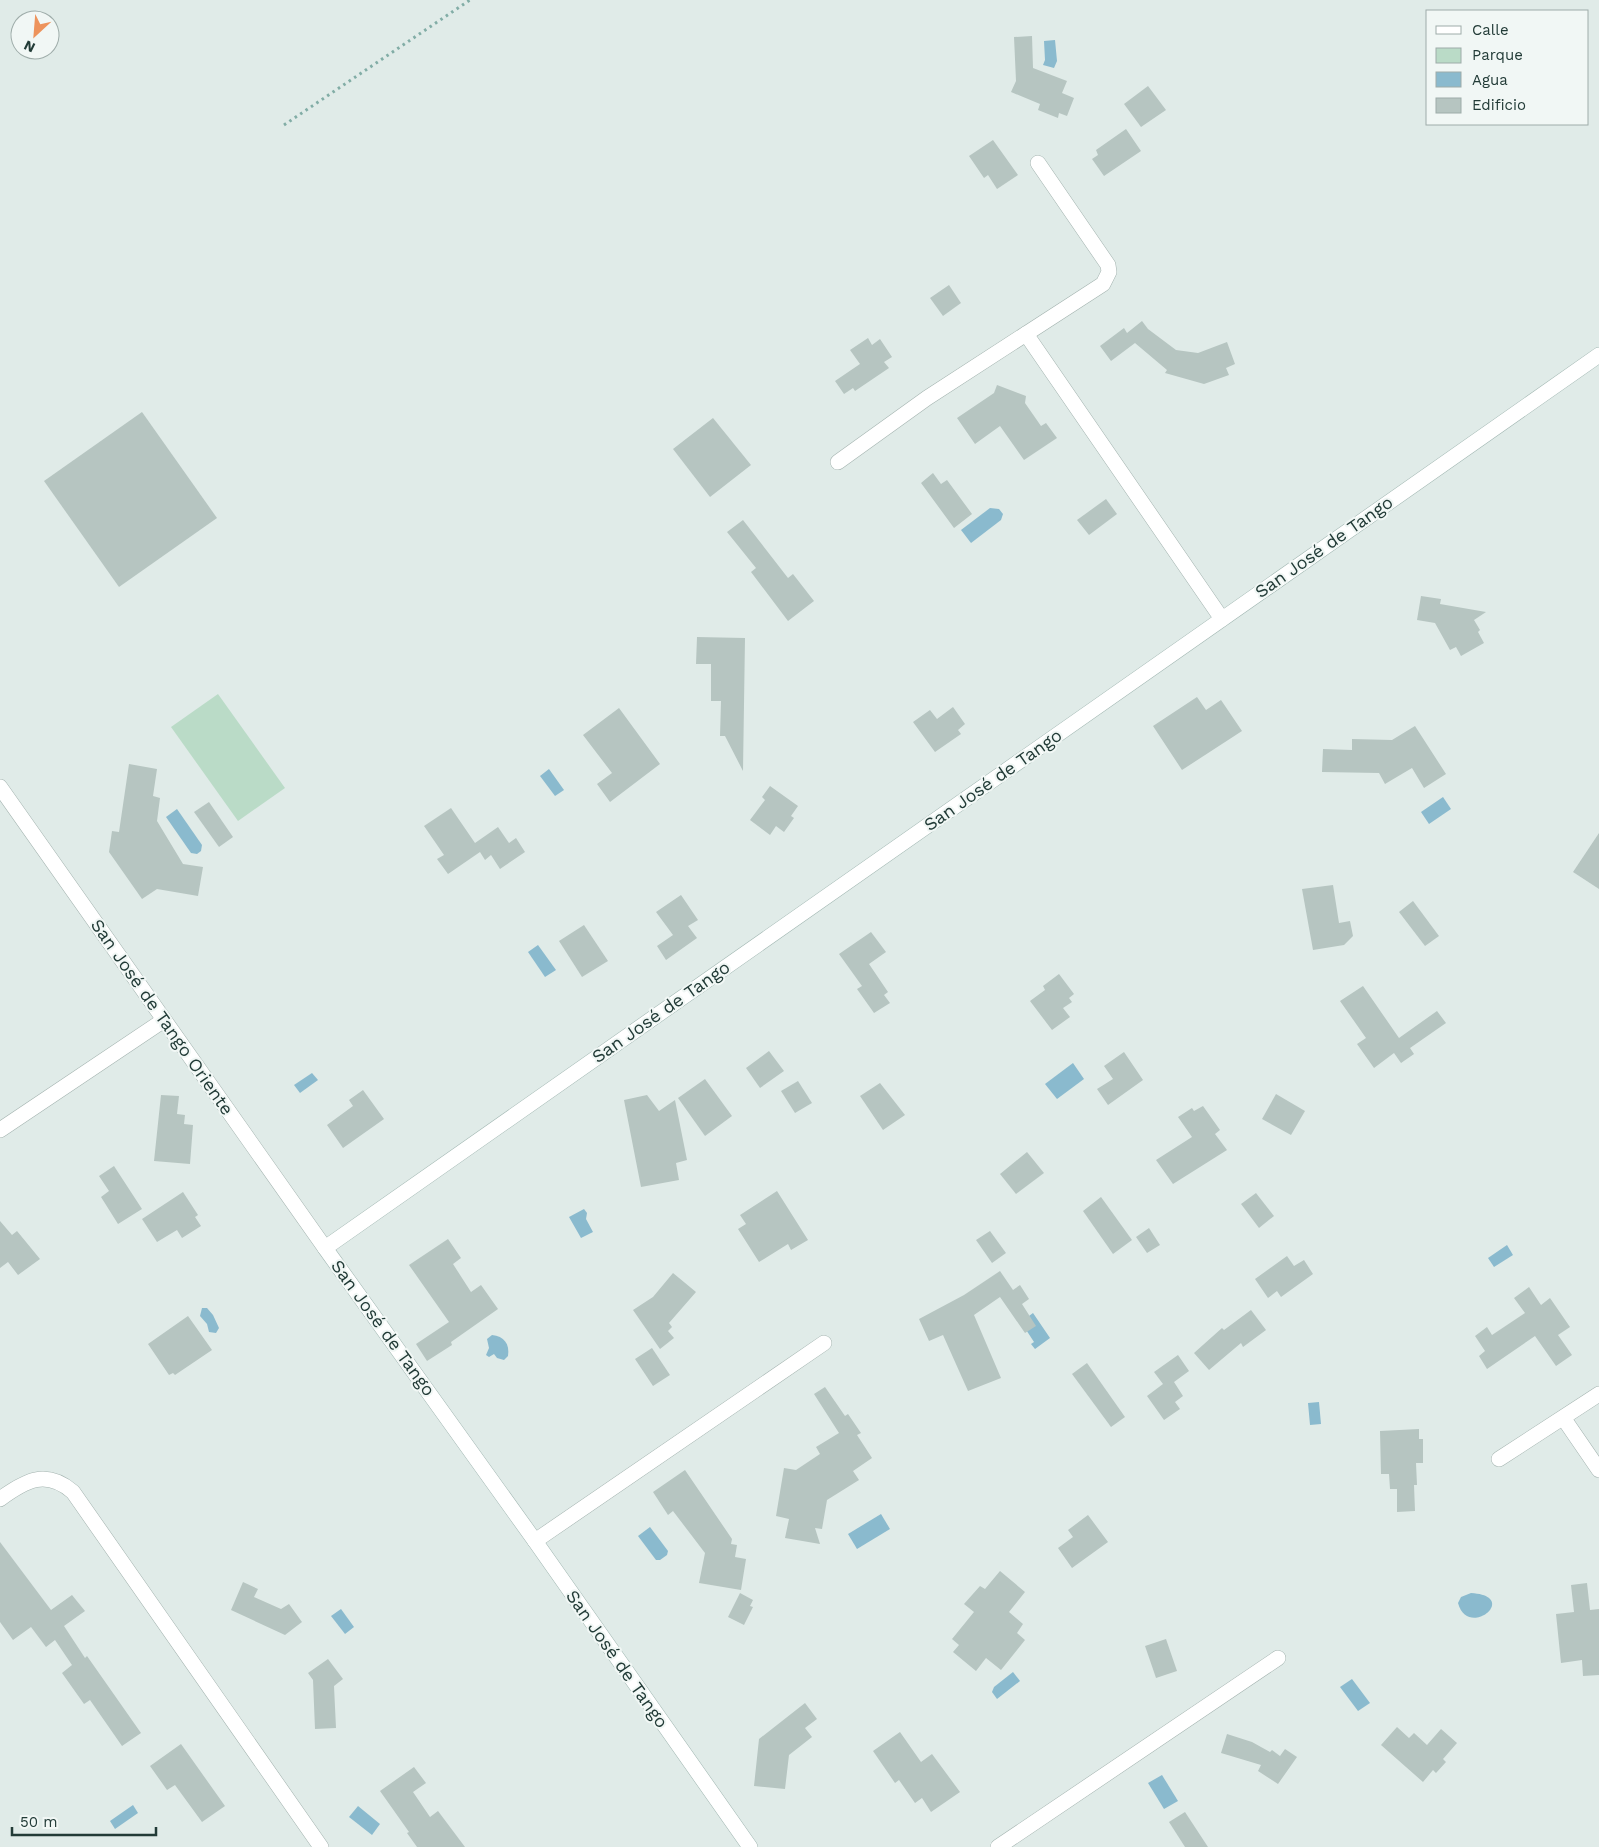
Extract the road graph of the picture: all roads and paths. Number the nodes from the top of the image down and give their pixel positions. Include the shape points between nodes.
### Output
1 (470, 0) edge
2 (284, 125) dead end
3 (1038, 163) dead end
4 (1026, 334) junction
5 (1599, 355) edge
6 (838, 462) dead end
7 (1222, 620) junction
8 (0, 787) edge
9 (164, 1020) junction
10 (0, 1130) edge
11 (325, 1248) junction
12 (824, 1343) dead end
13 (1599, 1394) edge
14 (1564, 1419) junction
15 (1500, 1459) dead end
16 (1599, 1470) edge
17 (0, 1499) edge
18 (534, 1541) junction
19 (1278, 1658) dead end
20 (320, 1847) edge
21 (750, 1847) edge
22 (998, 1847) edge

1 - 2 path
3 - 4 street via 1109,272 1103,284
4 - 6 street via 927,398
4 - 7 street
5 - 7 street, San José de Tango
7 - 11 street, San José de Tango
8 - 9 street, San José de Tango Oriente
9 - 10 street
9 - 11 street, San José de Tango Oriente
11 - 18 street, San José de Tango
12 - 18 street
13 - 14 street
14 - 15 street
14 - 16 street
17 - 20 street via 19,1485 39,1479 58,1482 73,1492
18 - 21 street, San José de Tango
19 - 22 street

